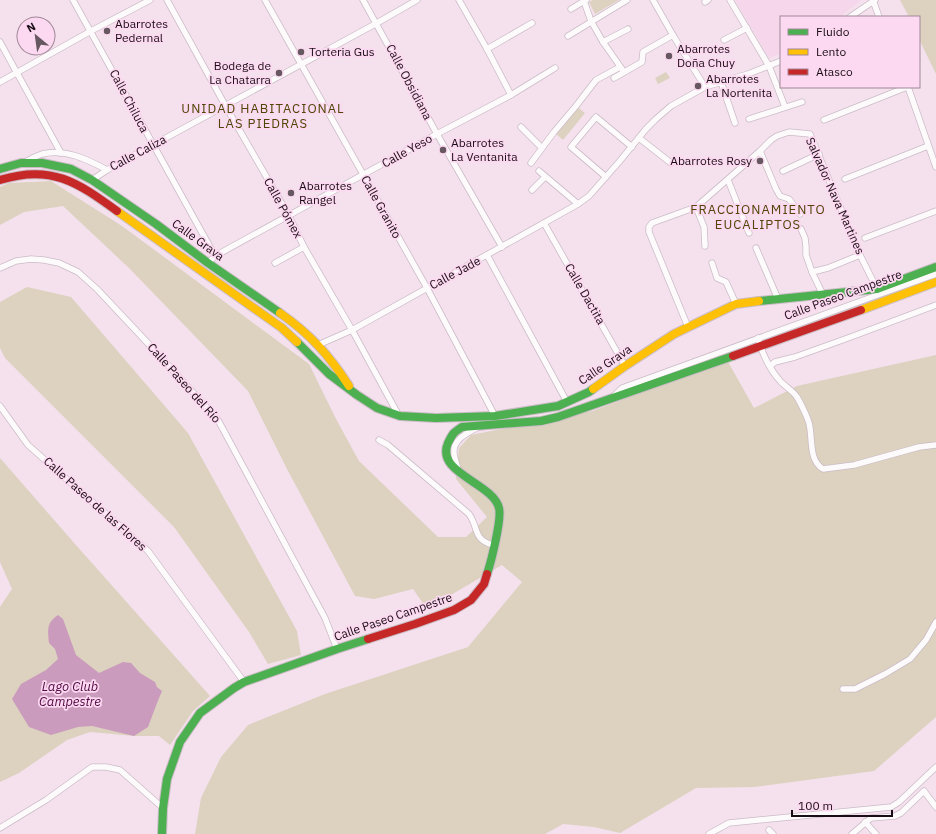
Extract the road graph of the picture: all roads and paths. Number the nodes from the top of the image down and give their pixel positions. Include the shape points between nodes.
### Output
1 (74, 0) edge
2 (150, 0) edge
3 (166, 0) edge
4 (265, 0) edge
5 (363, 0) edge
6 (417, 0) edge
7 (459, 0) edge
8 (626, 0) edge
9 (653, 0) edge
10 (730, 0) edge
11 (873, 0) edge
12 (585, 1) edge
13 (571, 8) dead end
14 (851, 16) edge
15 (879, 16) edge
16 (592, 21) junction
17 (377, 23) junction
18 (532, 23) dead end
19 (746, 28) junction
20 (628, 29) dead end
21 (91, 32) junction
22 (673, 35) junction
23 (568, 36) dead end
24 (724, 40) dead end
25 (0, 42) edge
26 (603, 42) junction
27 (487, 49) junction
28 (780, 62) edge
29 (301, 64) junction
30 (769, 66) junction
31 (555, 68) dead end
32 (622, 70) junction
33 (17, 72) junction
34 (614, 78) dead end
35 (0, 82) edge
36 (721, 82) junction
37 (705, 87) junction
38 (904, 88) edge
39 (907, 88) edge
40 (511, 95) junction
41 (802, 102) dead end
42 (225, 105) junction
43 (785, 107) junction
44 (749, 119) dead end
45 (824, 120) dead end
46 (735, 123) dead end
47 (521, 127) dead end
48 (437, 134) junction
49 (639, 138) junction
50 (153, 146) junction
51 (928, 146) junction
52 (632, 147) junction
53 (542, 148) junction
54 (760, 151) junction
55 (61, 153) junction
56 (819, 154) junction
57 (21, 163) junction
58 (531, 163) dead end
59 (671, 163) dead end
60 (936, 167) edge
61 (0, 169) edge
62 (107, 170) junction
63 (539, 171) dead end
64 (783, 171) dead end
65 (363, 175) junction
66 (545, 177) junction
67 (606, 177) junction
68 (845, 179) dead end
69 (0, 180) edge
70 (92, 180) junction
71 (728, 180) junction
72 (532, 190) dead end
73 (578, 204) junction
74 (696, 207) junction
75 (936, 211) edge
76 (800, 214) dead end
77 (289, 216) junction
78 (544, 223) junction
79 (801, 230) dead end
80 (749, 233) dead end
81 (865, 238) dead end
82 (705, 246) dead end
83 (304, 247) junction
84 (502, 247) junction
85 (756, 248) dead end
86 (487, 255) junction
87 (860, 255) junction
88 (215, 256) junction
89 (208, 262) junction
90 (275, 263) dead end
91 (712, 263) dead end
92 (936, 263) edge
93 (0, 268) edge
94 (936, 268) edge
95 (812, 272) junction
96 (936, 274) edge
97 (936, 282) edge
98 (427, 288) junction
99 (881, 292) junction
100 (823, 295) junction
101 (778, 299) junction
102 (858, 302) junction
103 (736, 304) junction
104 (936, 305) edge
105 (862, 310) junction
106 (688, 326) junction
107 (798, 328) junction
108 (352, 330) junction
109 (759, 342) junction
110 (318, 345) junction
111 (625, 366) junction
112 (770, 366) junction
113 (353, 392) junction
114 (567, 402) junction
115 (0, 406) edge
116 (400, 416) junction
117 (496, 416) junction
118 (379, 440) dead end
119 (936, 445) edge
120 (493, 545) junction
121 (936, 622) edge
122 (337, 649) junction
123 (244, 682) junction
124 (843, 689) dead end
125 (936, 767) edge
126 (936, 807) edge
127 (163, 808) junction
128 (866, 822) junction
129 (0, 828) edge
130 (162, 834) edge
131 (710, 834) edge
132 (852, 834) edge
133 (876, 834) edge

1 - 21 street, Calle Chiluca
2 - 21 street
3 - 42 street, Calle Pómex
4 - 29 street, Calle Granito
5 - 17 street, Calle Obsidiana
6 - 17 street, Calle Caliza
7 - 27 street
8 - 16 street
9 - 22 street
10 - 19 street
11 - 14 street
11 - 15 street
12 - 13 street
12 - 16 street
16 - 23 street
16 - 26 street
17 - 29 street, Calle Caliza
17 - 48 street, Calle Obsidiana
18 - 27 street
19 - 24 street
19 - 30 street
20 - 26 street
21 - 33 street
21 - 50 street, Calle Chiluca
22 - 32 street via 643,52 642,62
22 - 37 street
25 - 33 street
26 - 32 street
27 - 40 street
28 - 30 street, Calle Jade
29 - 42 street, Calle Caliza
29 - 65 street, Calle Granito
30 - 36 street, Calle Jade
30 - 43 street
31 - 40 street, Calle Yeso
32 - 34 street
32 - 53 street via 596,80
33 - 35 street
33 - 55 street
36 - 37 street, Calle Jade
36 - 46 street
37 - 49 street, Calle Jade via 666,110
38 - 45 street
39 - 51 street
40 - 48 street, Calle Yeso
41 - 43 street
42 - 50 street, Calle Caliza
42 - 77 street, Calle Pómex
43 - 44 street
47 - 53 street
48 - 65 street, Calle Yeso
48 - 84 street, Calle Obsidiana
49 - 52 street, Calle Jade
49 - 59 street
50 - 62 street, Calle Caliza
50 - 88 street, Calle Chiluca
51 - 60 street
51 - 68 street
52 - 67 street, Calle Jade
52 - 67 street via 596,117 571,147
53 - 58 street
54 - 56 street, Salvador Nava Martines via 777,136 789,132 810,134
54 - 71 street, Salvador Nava Martines
54 - 76 street via 780,196 789,199
55 - 57 street via 44,154
55 - 62 street via 92,162
56 - 64 street
56 - 87 street, Salvador Nava Martines
57 - 61 main road, Calle Grava
57 - 70 main road, Calle Grava via 59,166
62 - 70 street, Calle Caliza
63 - 66 street
65 - 77 street, Calle Yeso
65 - 98 street, Calle Granito
66 - 72 street
66 - 73 street
67 - 73 street, Calle Jade
69 - 113 main road, Calle Grava via 39,173 54,175 91,192 282,328 329,374
70 - 89 main road, Calle Grava
71 - 74 street, Salvador Nava Martines
71 - 80 street
73 - 78 street, Calle Jade
74 - 82 street via 704,227
74 - 106 street, Salvador Nava Martines via 652,223 649,227
75 - 81 street
77 - 83 street, Calle Pómex
77 - 88 street, Calle Yeso
78 - 84 street, Calle Jade
78 - 111 street, Calle Dactita
79 - 95 street
83 - 90 street
83 - 108 street, Calle Pómex
84 - 86 street, Calle Jade
85 - 101 street
86 - 98 street, Calle Jade
86 - 114 street
87 - 95 street
87 - 99 street, Salvador Nava Martines
88 - 89 street
89 - 110 main road, Calle Grava via 291,321
91 - 103 street via 717,278 726,282
92 - 99 main road, Calle Grava
93 - 122 street, Calle Paseo del Río via 16,261 31,259 59,263 78,272 97,289 218,420 325,618
94 - 99 main road, Calle Grava
95 - 100 street
96 - 99 street, Calle Paseo Campestre
97 - 99 main road, Calle Paseo Campestre
98 - 108 street, Calle Jade
98 - 117 street, Calle Granito
99 - 100 main road, Calle Grava via 867,290
99 - 102 street, Calle Paseo Campestre
99 - 105 main road, Calle Paseo Campestre
100 - 101 main road, Calle Grava
101 - 103 main road, Calle Grava
102 - 105 street
102 - 107 street, Calle Paseo Campestre
103 - 106 main road, Calle Grava
104 - 112 street via 775,362
105 - 107 main road, Calle Paseo Campestre
106 - 111 main road, Calle Grava
107 - 109 main road, Calle Paseo Campestre
108 - 110 street, Calle Jade
108 - 116 street, Calle Pómex
109 - 112 street
109 - 120 main road, Calle Paseo Campestre via 558,416 462,428 452,434 446,448 447,458 458,471 487,492 499,508
110 - 113 main road, Calle Grava
111 - 114 main road, Calle Grava via 589,392
112 - 119 street via 797,396 809,423 815,461 823,469 854,465 919,447
113 - 116 main road, Calle Grava via 377,408
114 - 117 main road, Calle Grava via 558,406
115 - 123 street, Calle Paseo de las Flores via 28,445 148,551
116 - 117 main road, Calle Grava
118 - 120 street via 469,514 481,539
120 - 122 main road, Calle Paseo Campestre via 484,584 471,600 454,610
121 - 124 street via 926,640 910,659 855,689
122 - 123 main road, Calle Paseo Campestre
123 - 127 main road, Calle Paseo Campestre via 200,713 180,742 167,779
125 - 131 street via 891,807 729,823
126 - 128 street via 924,791 901,813 871,818
127 - 129 street via 120,770 92,767 46,800
127 - 130 main road, Calle Paseo Campestre
128 - 132 street
128 - 133 street

